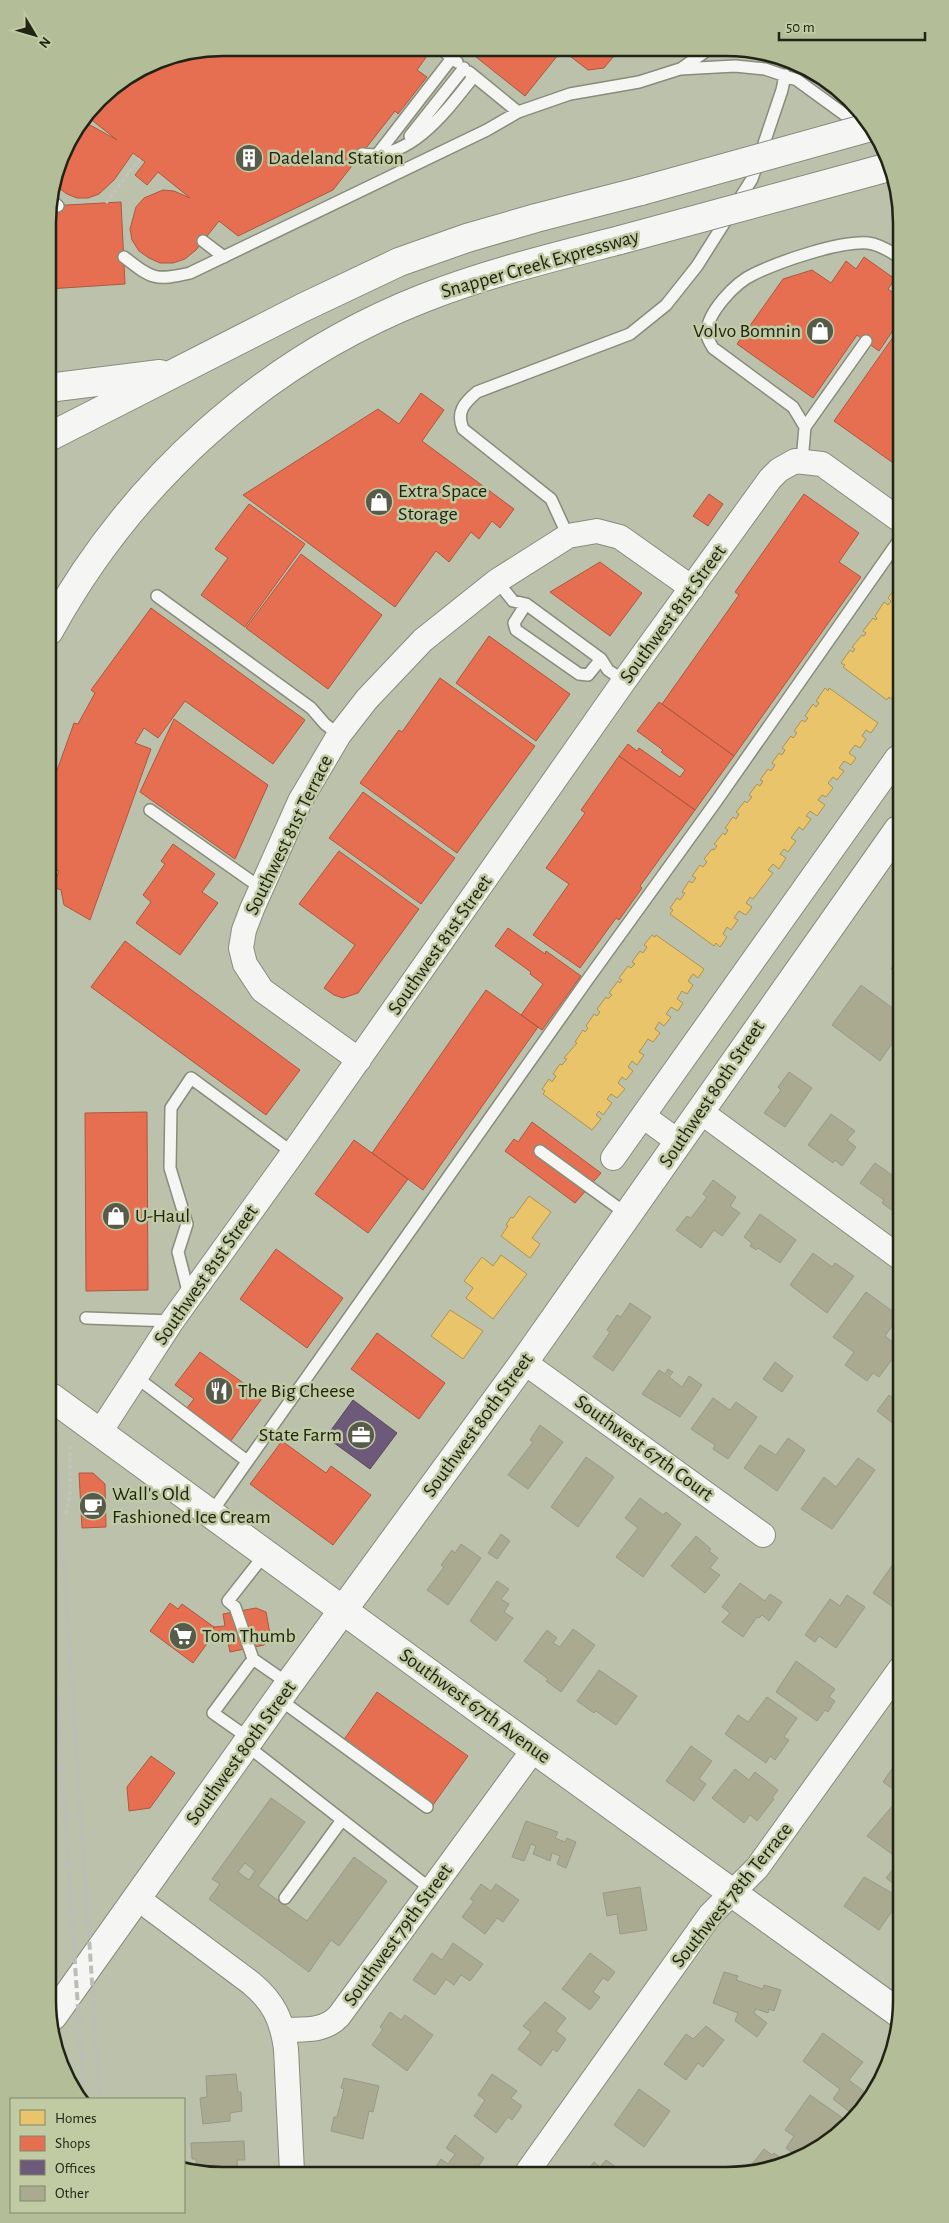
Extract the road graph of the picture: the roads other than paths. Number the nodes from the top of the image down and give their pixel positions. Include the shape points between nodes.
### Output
1 (698, 56) edge
2 (452, 58) joint
3 (464, 68) junction
4 (680, 69) junction
5 (785, 75) junction
6 (474, 76) junction
7 (518, 112) junction
8 (860, 125) edge
9 (863, 129) edge
10 (402, 148) junction
11 (362, 154) dead end
12 (376, 156) junction
13 (883, 169) edge
14 (203, 241) dead end
15 (893, 253) edge
16 (124, 257) dead end
17 (224, 257) junction
18 (866, 342) dead end
19 (179, 371) junction
20 (57, 387) edge
21 (805, 427) junction
22 (57, 433) edge
23 (795, 462) junction
24 (893, 515) edge
25 (568, 536) junction
26 (893, 549) edge
27 (497, 581) junction
28 (692, 588) junction
29 (157, 596) dead end
30 (526, 604) junction
31 (57, 618) edge
32 (601, 659) junction
33 (624, 681) junction
34 (339, 735) junction
35 (893, 764) edge
36 (150, 810) dead end
37 (893, 838) edge
38 (261, 888) junction
39 (359, 1060) junction
40 (701, 1112) junction
41 (643, 1116) junction
42 (680, 1143) junction
43 (540, 1151) dead end
44 (293, 1153) junction
45 (613, 1158) dead end
46 (628, 1216) junction
47 (892, 1252) edge
48 (189, 1297) junction
49 (86, 1318) dead end
50 (172, 1321) junction
51 (524, 1362) junction
52 (136, 1377) junction
53 (56, 1400) edge
54 (100, 1432) junction
55 (247, 1461) junction
56 (210, 1514) junction
57 (763, 1534) dead end
58 (265, 1554) junction
59 (344, 1610) junction
60 (254, 1659) junction
61 (892, 1680) edge
62 (284, 1692) junction
63 (248, 1742) junction
64 (534, 1749) junction
65 (427, 1807) dead end
66 (342, 1820) junction
67 (432, 1890) junction
68 (732, 1894) junction
69 (137, 1898) junction
70 (285, 1898) dead end
71 (892, 2008) edge
72 (57, 2010) edge
73 (284, 2030) junction
74 (292, 2167) edge
75 (531, 2167) edge

1 - 4 lane
2 - 3 lane
2 - 12 lane
3 - 6 lane
3 - 10 lane
4 - 5 lane via 735,66
4 - 7 lane via 639,82 570,94
5 - 8 lane via 812,89
5 - 25 lane via 752,179 697,266 666,305 630,334 477,392 460,411 463,429 551,499
6 - 7 lane
6 - 10 lane via 442,117
7 - 17 lane
9 - 19 main road, bridge via 536,218 399,262
10 - 12 lane
11 - 12 lane
13 - 31 main road, Snapper Creek Expressway, bridge via 495,273 423,299 353,331 290,368 205,432 154,483 114,532
14 - 17 lane
15 - 21 lane via 870,243 847,244 788,261 754,274 735,286 715,311 707,336 713,348 793,407
16 - 17 lane via 148,276 167,279 190,273
18 - 21 lane
19 - 20 main road
19 - 22 main road
21 - 23 lane
23 - 24 street via 822,464
23 - 28 street, Southwest 81st Street via 770,479
25 - 27 street, Southwest 81st Terrace
25 - 28 street, Southwest 81st Terrace via 597,531 620,537
26 - 55 lane
27 - 30 lane via 513,601
27 - 34 street, Southwest 81st Terrace via 423,640 367,699
28 - 33 street, Southwest 81st Street
29 - 34 lane via 311,708
30 - 32 lane
30 - 32 lane via 514,623 516,630 579,674 588,675
32 - 33 lane via 608,670
33 - 39 street, Southwest 81st Street
34 - 38 street, Southwest 81st Terrace via 300,801
35 - 41 street
36 - 38 lane
37 - 40 main road, Southwest 80th Street
38 - 39 street, Southwest 81st Terrace via 244,930 241,948 245,964 262,990
39 - 44 street, Southwest 81st Street
40 - 42 main road, Southwest 80th Street
40 - 47 street
41 - 42 street
41 - 45 street
42 - 46 main road, Southwest 80th Street
43 - 46 lane
44 - 48 street, Southwest 81st Street
44 - 48 lane via 191,1078 171,1108 170,1168 187,1224 178,1252
46 - 51 main road, Southwest 80th Street
48 - 50 street, Southwest 81st Street
49 - 50 lane
50 - 52 street, Southwest 81st Street
51 - 57 street, Southwest 67th Court
51 - 59 main road, Southwest 80th Street
52 - 54 street, Southwest 81st Street
52 - 55 lane
53 - 54 main road, Southwest 67th Avenue
54 - 56 main road, Southwest 67th Avenue
55 - 56 lane
56 - 58 main road, Southwest 67th Avenue
58 - 59 main road, Southwest 67th Avenue
58 - 60 lane via 228,1602 235,1607
59 - 62 main road, Southwest 80th Street
59 - 64 main road, Southwest 67th Avenue
60 - 62 lane
60 - 63 lane via 213,1712
61 - 68 street, Southwest 78th Terrace via 757,1868
62 - 63 main road, Southwest 80th Street
62 - 65 lane
63 - 66 lane
63 - 69 main road, Southwest 80th Street
64 - 67 street, Southwest 79th Street
64 - 68 main road, Southwest 67th Avenue
66 - 67 lane
66 - 70 lane
67 - 73 street, Southwest 79th Street via 334,2021 320,2028
68 - 71 main road, Southwest 67th Avenue
68 - 75 street, Southwest 78th Terrace via 710,1916
69 - 72 main road, Southwest 80th Street
69 - 73 street via 264,1993
73 - 74 street

